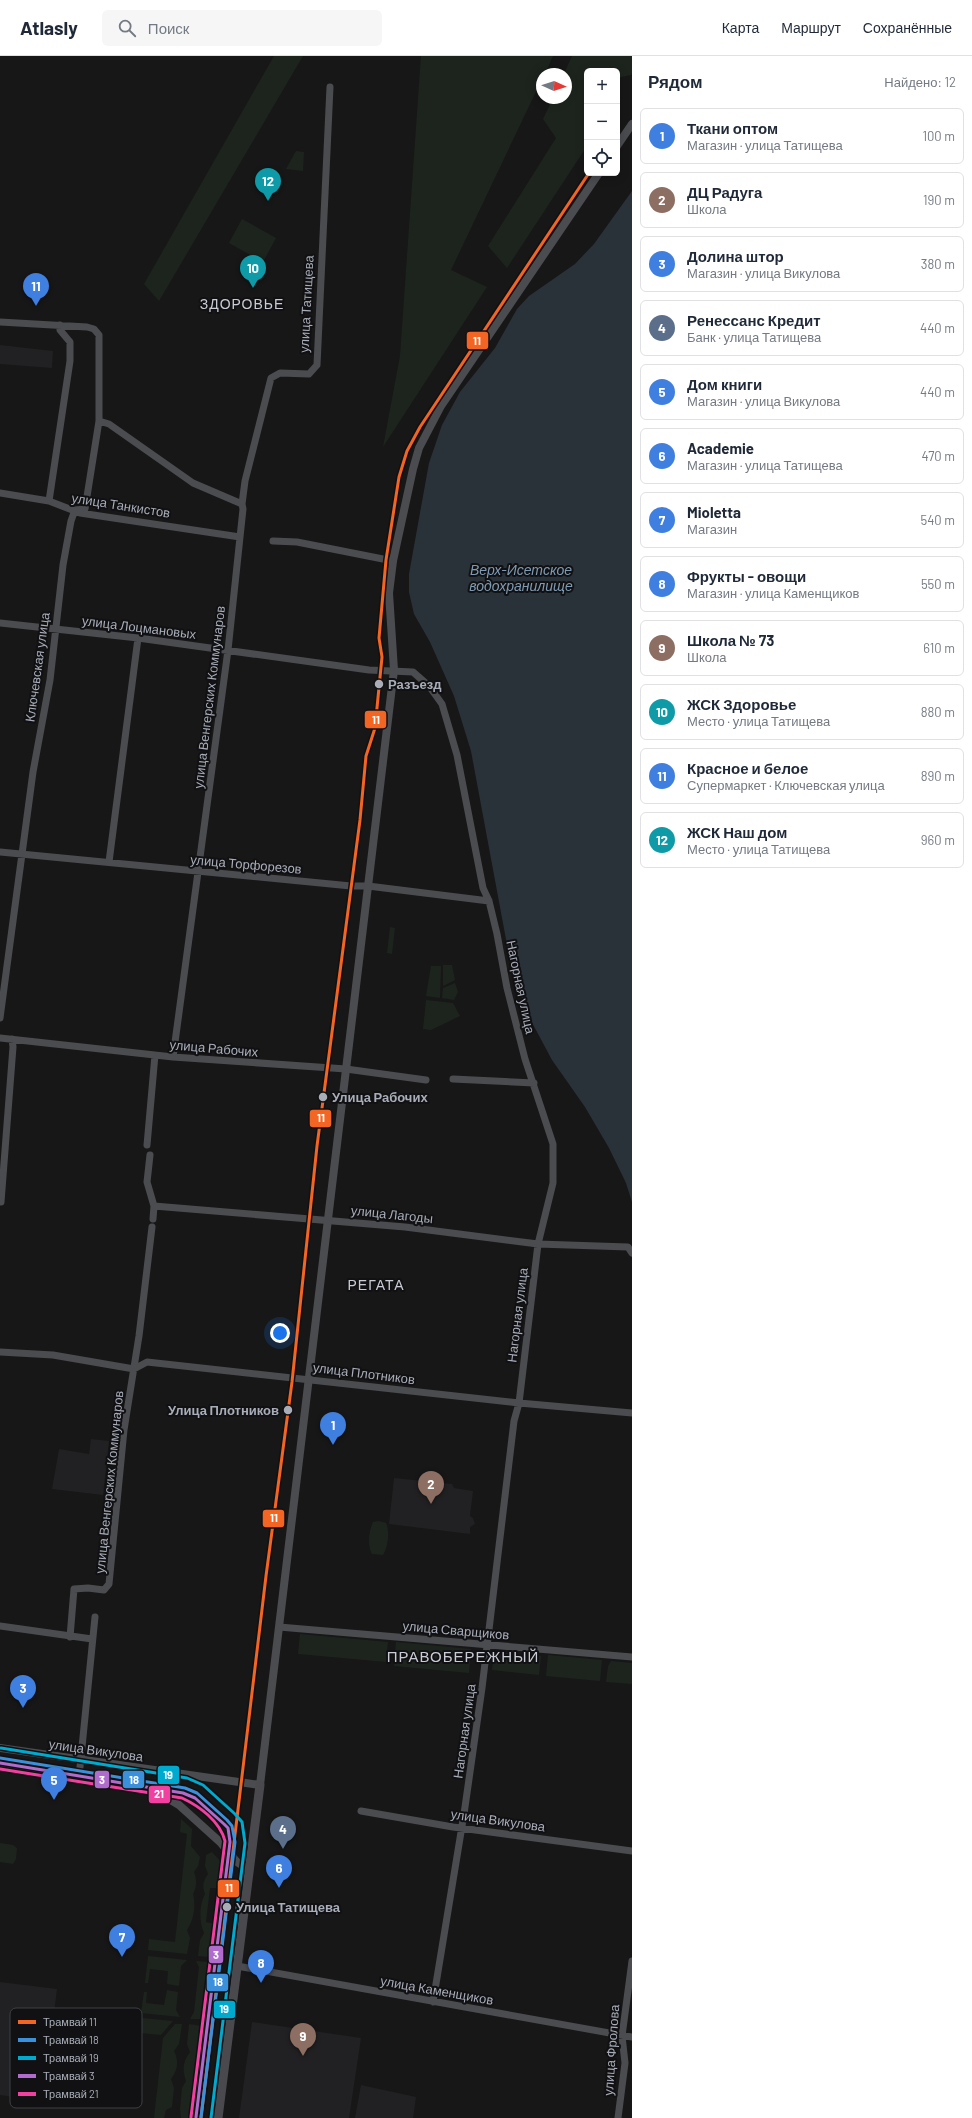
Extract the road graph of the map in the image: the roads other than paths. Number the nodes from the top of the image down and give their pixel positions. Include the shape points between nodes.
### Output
1 (330, 87) dead end
2 (632, 124) edge
3 (620, 142) edge
4 (597, 176) edge
5 (0, 322) edge
6 (60, 325) junction
7 (99, 421) junction
8 (0, 493) edge
9 (49, 500) junction
10 (242, 504) junction
11 (75, 510) junction
12 (240, 537) junction
13 (273, 540) dead end
14 (393, 561) junction
15 (0, 623) edge
16 (54, 630) junction
17 (138, 638) junction
18 (228, 650) junction
19 (394, 670) junction
20 (0, 852) edge
21 (22, 855) junction
22 (109, 862) junction
23 (198, 872) junction
24 (368, 886) junction
25 (489, 901) junction
26 (0, 1018) edge
27 (0, 1038) edge
28 (12, 1039) junction
29 (155, 1055) junction
30 (173, 1057) junction
31 (346, 1069) junction
32 (453, 1079) dead end
33 (426, 1080) dead end
34 (534, 1083) junction
35 (147, 1144) dead end
36 (150, 1155) dead end
37 (0, 1202) edge
38 (154, 1206) junction
39 (153, 1219) dead end
40 (328, 1220) junction
41 (152, 1227) dead end
42 (538, 1244) junction
43 (630, 1250) edge
44 (0, 1352) edge
45 (134, 1369) junction
46 (309, 1379) junction
47 (519, 1403) junction
48 (632, 1413) edge
49 (95, 1617) dead end
50 (0, 1626) edge
51 (279, 1627) junction
52 (70, 1637) junction
53 (92, 1640) junction
54 (487, 1644) junction
55 (632, 1657) edge
56 (0, 1748) edge
57 (81, 1761) junction
58 (0, 1765) edge
59 (79, 1777) junction
60 (260, 1785) junction
61 (361, 1811) dead end
62 (462, 1828) junction
63 (632, 1851) edge
64 (249, 1870) junction
65 (632, 1961) edge
66 (237, 1966) junction
67 (433, 2002) junction
68 (622, 2036) junction
69 (632, 2037) edge
70 (218, 2118) edge
71 (618, 2118) edge

1 - 10 street, улица Татищева via 316,365 309,374 280,373 271,378 245,481
2 - 3 street
4 - 14 street via 441,406 420,448 413,469
5 - 6 street
6 - 7 street, Ключевская улица via 94,329 99,335
6 - 9 street via 60,330 70,342 70,361
7 - 10 street via 109,424 193,483
7 - 11 street, Ключевская улица via 85,509
8 - 9 street, улица Танкистов
9 - 11 street, улица Танкистов via 64,508
10 - 12 street, улица Венгерских Коммунаров
11 - 12 street, улица Танкистов
11 - 16 street, Ключевская улица via 69,528
12 - 18 street, улица Венгерских Коммунаров
13 - 14 street via 297,542
14 - 19 street via 390,624
15 - 16 street, улица Лоцмановых
16 - 17 street, улица Лоцмановых
16 - 21 street, Ключевская улица via 50,680 33,772
17 - 18 street, улица Лоцмановых
17 - 22 street
18 - 19 street, улица Лоцмановых via 354,668
18 - 23 street, улица Венгерских Коммунаров
19 - 24 street
19 - 25 street, Нагорная улица via 413,672 429,686 442,704 458,755 483,888
20 - 21 street, улица Торфорезов
21 - 22 street, улица Торфорезов
21 - 26 street, Ключевская улица
22 - 23 street, улица Торфорезов
23 - 24 street, улица Торфорезов
23 - 30 street, улица Венгерских Коммунаров
24 - 25 street, улица Торфорезов
24 - 31 street
25 - 34 street, Нагорная улица via 507,988 525,1059
27 - 28 street, улица Рабочих
28 - 29 street, улица Рабочих
28 - 37 street
29 - 30 street, улица Рабочих
29 - 35 street
30 - 31 street, улица Рабочих
31 - 33 street, улица Рабочих
31 - 40 street
32 - 34 street
34 - 42 street, Нагорная улица via 553,1144 553,1183
36 - 38 street via 148,1182
38 - 39 street
38 - 40 street, улица Лагоды
40 - 42 street, улица Лагоды
40 - 46 street
41 - 45 street, улица Венгерских Коммунаров
42 - 43 street, улица Лагоды
42 - 47 street, Нагорная улица
44 - 45 street, улица Плотников via 53,1355
45 - 46 street, улица Плотников via 147,1362
45 - 52 street, улица Венгерских Коммунаров via 124,1430 109,1584 104,1590 74,1589
46 - 47 street, улица Плотников
46 - 51 street
47 - 48 street, улица Плотников
47 - 54 street, Нагорная улица via 514,1421
49 - 53 street
50 - 52 street
51 - 54 street, улица Сварщиков
51 - 60 street
52 - 53 street
53 - 57 street
54 - 55 street, улица Сварщиков
54 - 62 street, Нагорная улица
56 - 57 street, улица Викулова
57 - 59 street
57 - 60 street, улица Викулова
58 - 59 street
59 - 64 street via 152,1789 162,1794 202,1824 237,1862
60 - 64 main road
61 - 62 street, улица Викулова
62 - 63 street, улица Викулова
62 - 67 street, Нагорная улица
64 - 66 main road
65 - 68 street, улица Фролова
66 - 67 street, улица Каменщиков
66 - 70 main road
67 - 68 street, улица Каменщиков
68 - 69 street, улица Каменщиков
68 - 71 street, улица Фролова via 625,2063

